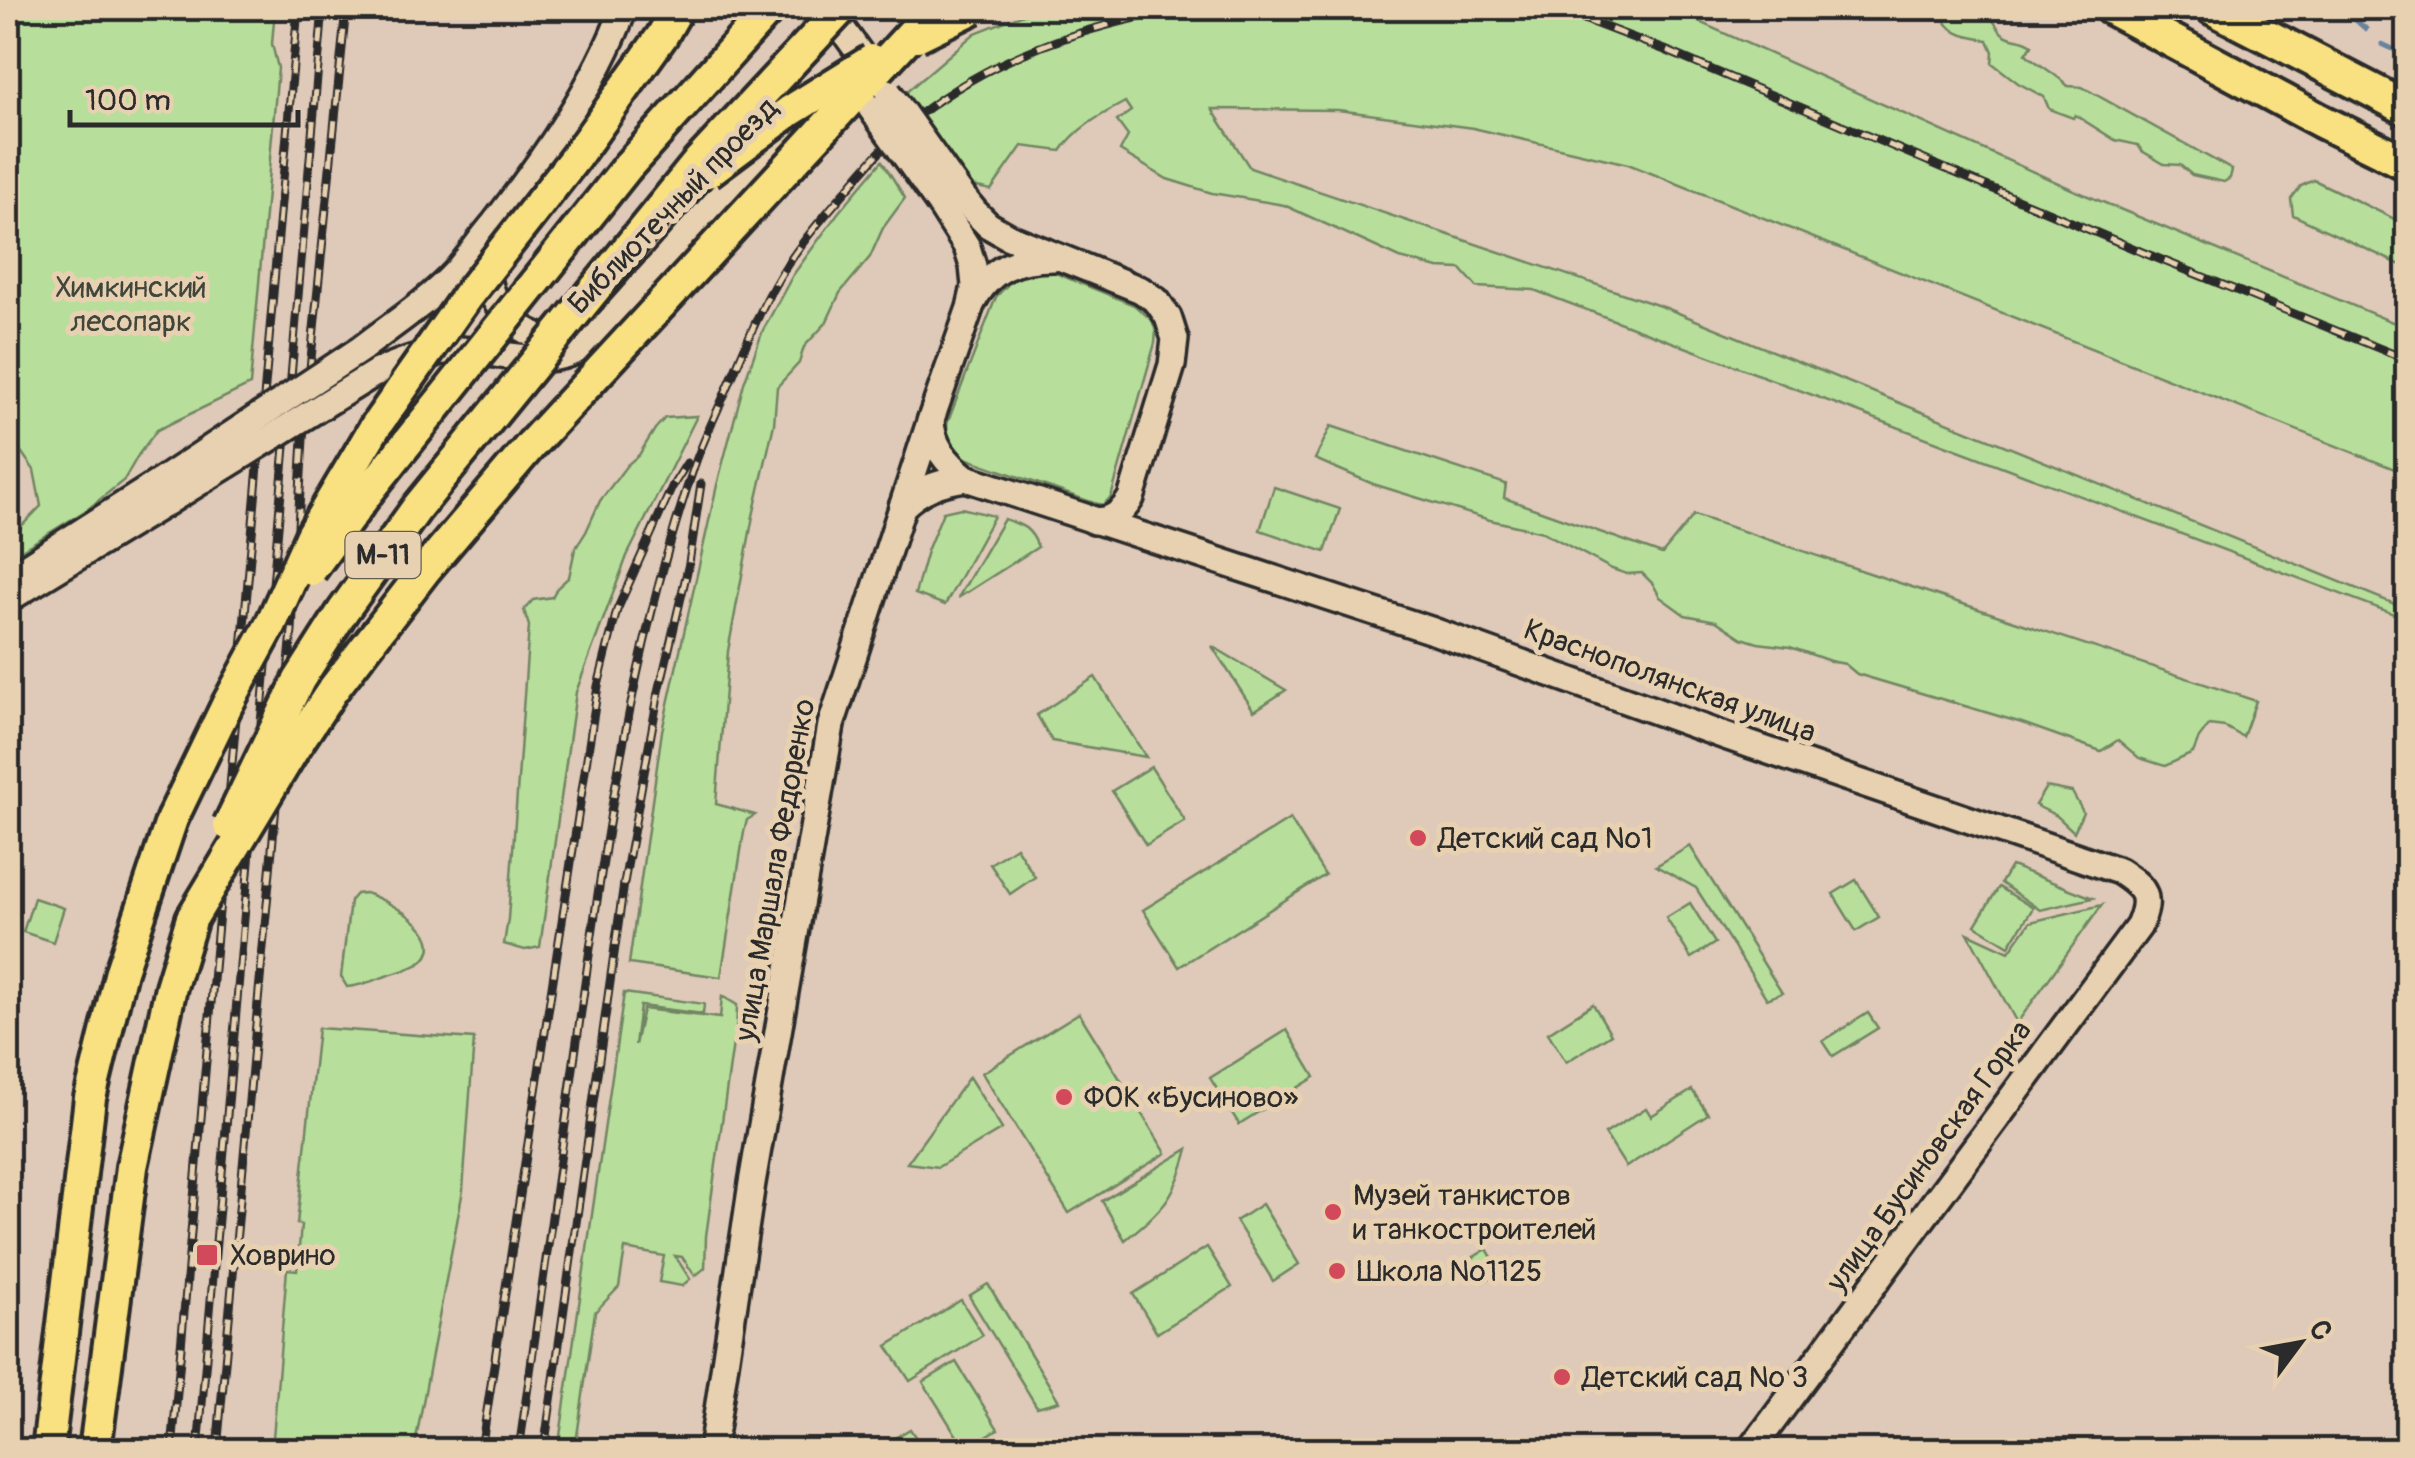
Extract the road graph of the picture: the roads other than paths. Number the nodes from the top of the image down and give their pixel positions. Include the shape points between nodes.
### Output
1 (624, 8) edge
2 (678, 8) edge
3 (742, 8) edge
4 (770, 8) edge
5 (827, 8) edge
6 (842, 8) edge
7 (937, 8) edge
8 (974, 8) edge
9 (2111, 8) edge
10 (2214, 8) edge
11 (868, 65) junction
12 (823, 100) junction
13 (880, 100) junction
14 (2408, 110) edge
15 (2408, 164) edge
16 (628, 166) junction
17 (522, 187) junction
18 (950, 199) junction
19 (639, 234) junction
20 (1064, 259) junction
21 (970, 308) junction
22 (597, 334) junction
23 (931, 419) junction
24 (966, 478) junction
25 (165, 491) junction
26 (1132, 498) junction
27 (902, 507) junction
28 (1094, 521) junction
29 (1164, 542) junction
30 (8, 579) edge
31 (8, 600) edge
32 (270, 624) junction
33 (2146, 895) joint
34 (192, 918) junction
35 (48, 1450) edge
36 (96, 1450) edge
37 (712, 1450) edge
38 (1752, 1450) edge

1 - 17 street, Библиотечный проезд via 604,56
2 - 32 main road, bridge via 375,427
3 - 16 main road
4 - 16 main road
5 - 11 street
6 - 19 main road, bridge
7 - 11 street, Библиотечный проезд
7 - 34 main road, bridge via 531,445 425,570 322,706
8 - 19 main road, bridge via 790,111
9 - 15 highway
10 - 14 highway
11 - 12 street, Библиотечный проезд
11 - 13 street
12 - 13 street
12 - 22 street, Библиотечный проезд via 741,174
13 - 18 street, bridge
16 - 32 main road, М-11, bridge
17 - 22 street via 489,254 490,292 534,336 571,342
17 - 25 street, Библиотечный проезд, bridge via 429,296
18 - 20 street via 1009,237
18 - 21 street, улица Маршала Федоренко via 974,266
19 - 34 main road, М-11, bridge via 342,611 250,778
20 - 21 street via 1010,264
20 - 26 street via 1157,301 1175,339
21 - 23 street, улица Маршала Федоренко
22 - 25 street, Библиотечный проезд, bridge via 573,352 544,358 458,350 418,355
23 - 24 street via 937,446
23 - 27 street, улица Маршала Федоренко
24 - 27 street via 930,486
24 - 28 street, Краснополянская улица
25 - 30 street, Библиотечный проезд
25 - 31 street, Библиотечный проезд
26 - 28 street via 1112,518
26 - 29 street, Краснополянская улица via 1141,528
27 - 37 street, улица Маршала Федоренко via 831,725
28 - 29 street, Краснополянская улица
29 - 33 street, Краснополянская улица via 2119,870
32 - 35 main road, М-11, bridge via 172,819 121,972 90,1098
33 - 38 street, улица Бусиновская Горка via 2139,926
34 - 36 main road, М-11 via 132,1167

